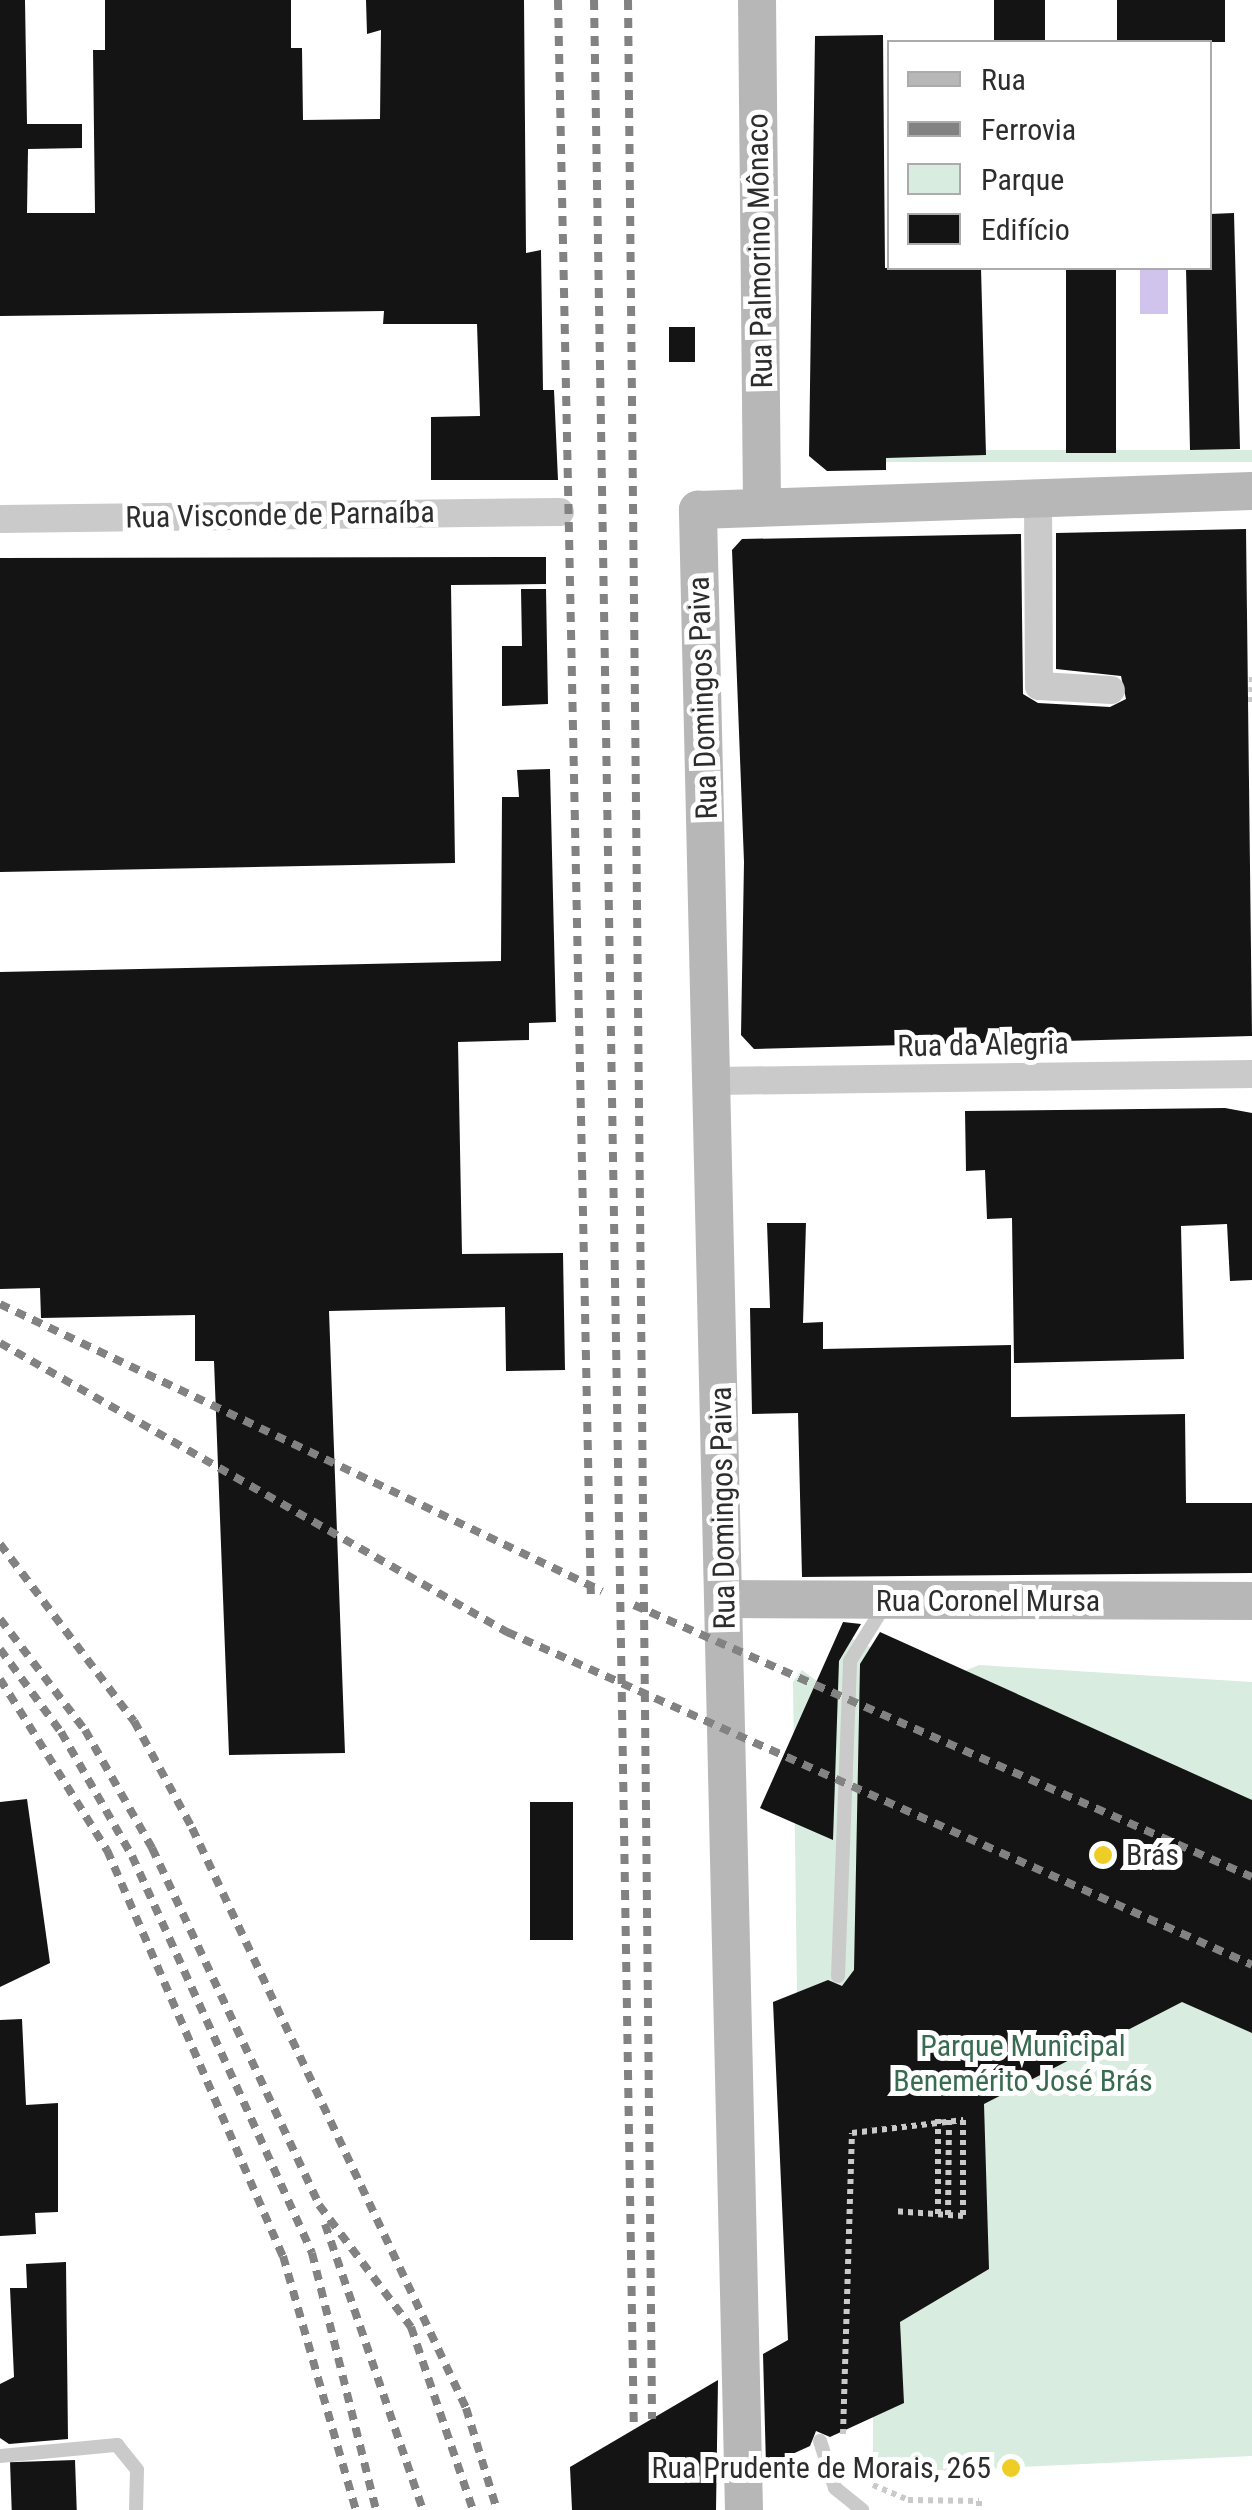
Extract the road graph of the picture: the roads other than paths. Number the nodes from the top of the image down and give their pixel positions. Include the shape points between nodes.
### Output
1 (757, 0) edge
2 (1252, 490) edge
3 (1038, 496) junction
4 (762, 502) junction
5 (560, 512) dead end
6 (0, 519) edge
7 (1112, 690) dead end
8 (1252, 1074) edge
9 (715, 1081) junction
10 (724, 1599) junction
11 (891, 1601) junction
12 (1252, 1601) edge
13 (838, 1976) dead end
14 (820, 2441) dead end
15 (0, 2456) edge
16 (136, 2510) edge
17 (744, 2510) edge
18 (862, 2510) edge

1 - 4 street, Rua Palmorino Mônaco
2 - 3 street
3 - 4 street
3 - 7 street via 1039,686
4 - 9 street, Rua Domingos Paiva via 700,507
5 - 6 street, Rua Visconde de Parnaíba
8 - 9 street, Rua da Alegria
9 - 10 street, Rua Domingos Paiva
10 - 11 street, Rua Coronel Mursa
10 - 17 street, Rua Domingos Paiva
11 - 12 street, Rua Coronel Mursa
11 - 13 lane via 850,1660
14 - 18 lane via 836,2488
15 - 16 lane via 117,2444 137,2470

